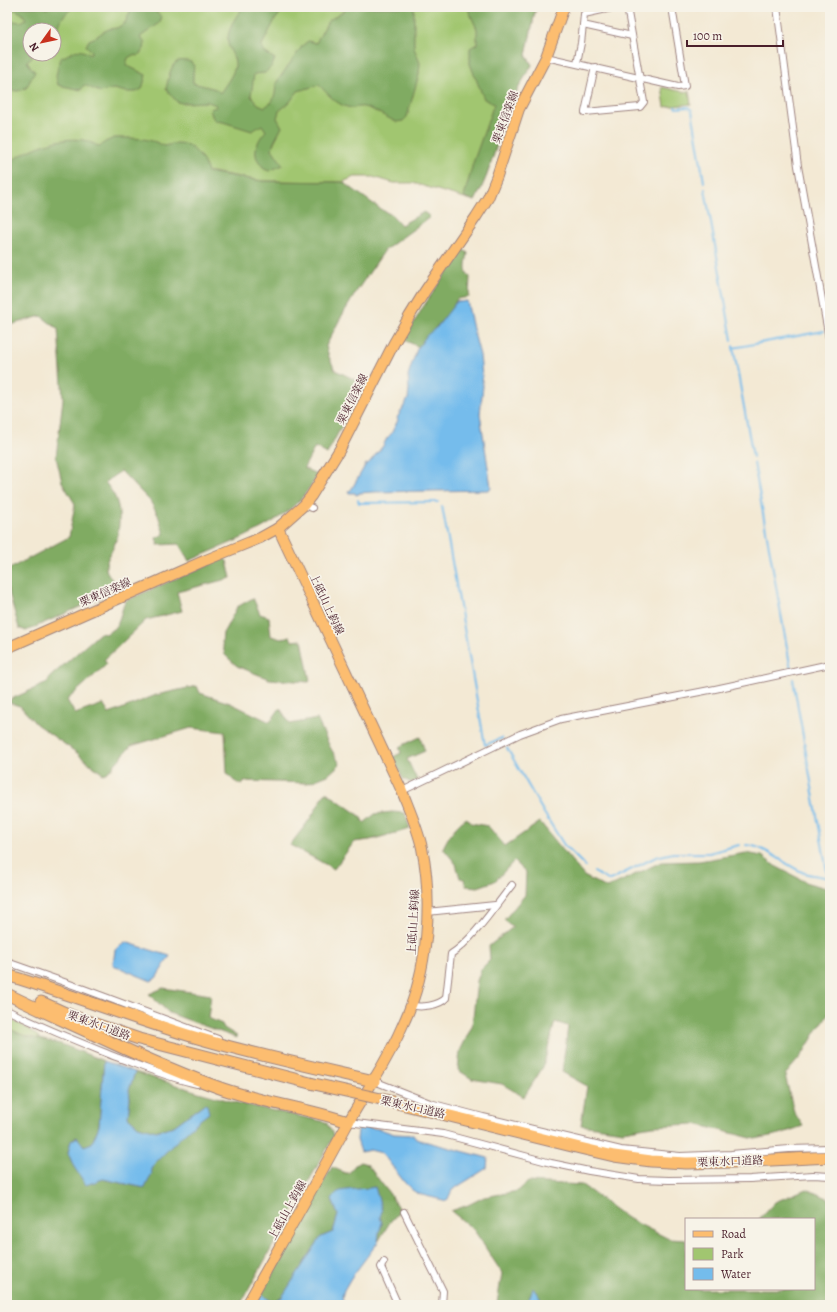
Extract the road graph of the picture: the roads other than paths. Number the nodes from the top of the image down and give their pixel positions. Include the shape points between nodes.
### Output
1 (564, 7) edge
2 (616, 7) edge
3 (627, 7) edge
4 (672, 7) edge
5 (777, 7) edge
6 (583, 25) junction
7 (632, 36) junction
8 (546, 57) junction
9 (577, 63) junction
10 (595, 68) junction
11 (640, 78) junction
12 (830, 344) edge
13 (278, 528) junction
14 (7, 648) edge
15 (830, 664) edge
16 (402, 791) junction
17 (512, 885) dead end
18 (496, 905) junction
19 (427, 912) junction
20 (7, 962) edge
21 (7, 975) edge
22 (7, 988) edge
23 (7, 994) edge
24 (411, 1005) junction
25 (7, 1010) edge
26 (225, 1045) junction
27 (374, 1081) junction
28 (224, 1089) junction
29 (348, 1122) junction
30 (830, 1148) edge
31 (830, 1157) edge
32 (830, 1176) edge
33 (404, 1212) dead end
34 (384, 1262) dead end
35 (247, 1305) edge
36 (398, 1305) edge
37 (442, 1305) edge

1 - 8 main road, 栗東信楽線
2 - 6 street via 584,14
3 - 7 street
4 - 11 street via 685,86 678,87
5 - 12 street via 798,166
6 - 7 street
6 - 9 street
7 - 11 street
8 - 9 street
8 - 13 main road, 栗東信楽線 via 519,109 488,198 409,317 340,449 311,496 308,507
9 - 10 street
10 - 11 street
10 - 11 street via 585,112 640,107 644,102
13 - 14 main road, 栗東信楽線
13 - 16 main road, 上砥山上鈎線
15 - 16 street via 554,721 520,734
16 - 19 main road, 上砥山上鈎線 via 422,847 427,883
17 - 18 street
18 - 19 street
18 - 24 street via 476,931 451,954 446,998 442,1003 418,1007
19 - 24 main road, 上砥山上鈎線 via 425,952
20 - 26 street via 216,1038
21 - 26 highway
22 - 31 highway, 栗東水口道路, bridge via 72,1016 139,1039 614,1156 686,1163
23 - 28 highway via 128,1050
24 - 27 main road, 上砥山上鈎線
25 - 28 street via 39,1026 150,1070 183,1081
26 - 27 highway
27 - 29 main road, 上砥山上鈎線
27 - 30 street via 430,1103 621,1150 680,1156
28 - 29 highway
29 - 32 street via 443,1134 551,1163 639,1178 669,1180
29 - 35 main road, 上砥山上鈎線
33 - 37 street via 443,1291
34 - 36 street via 382,1267

